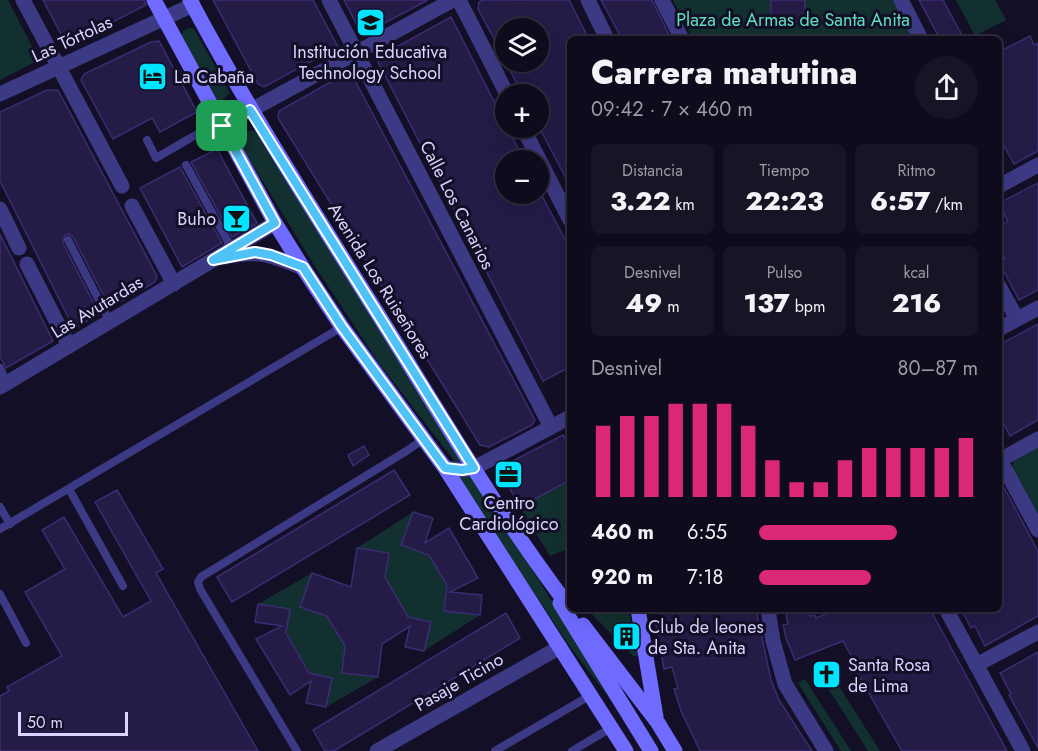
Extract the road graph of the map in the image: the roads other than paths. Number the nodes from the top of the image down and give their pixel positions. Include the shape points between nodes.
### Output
1 (23, 0) edge
2 (154, 0) edge
3 (329, 0) edge
4 (453, 0) edge
5 (459, 0) edge
6 (588, 0) edge
7 (662, 0) edge
8 (901, 0) edge
9 (191, 3) edge
10 (163, 18) junction
11 (606, 36) edge
12 (680, 36) edge
13 (919, 36) edge
14 (357, 52) junction
15 (58, 66) junction
16 (502, 84) edge
17 (0, 94) edge
18 (250, 110) junction
19 (222, 126) junction
20 (528, 138) edge
21 (147, 140) dead end
22 (186, 165) dead end
23 (1038, 165) edge
24 (1002, 184) edge
25 (122, 186) dead end
26 (132, 206) dead end
27 (0, 209) edge
28 (567, 214) edge
29 (275, 223) junction
30 (68, 240) dead end
31 (19, 248) dead end
32 (232, 249) junction
33 (213, 260) junction
34 (27, 264) dead end
35 (303, 267) junction
36 (174, 284) junction
37 (1002, 292) edge
38 (1038, 308) edge
39 (1017, 319) junction
40 (110, 322) junction
41 (342, 327) junction
42 (1002, 327) edge
43 (69, 346) junction
44 (0, 368) edge
45 (4, 385) edge
46 (567, 419) edge
47 (551, 427) junction
48 (1038, 439) edge
49 (422, 440) junction
50 (1002, 458) edge
51 (1002, 463) edge
52 (445, 468) junction
53 (474, 468) junction
54 (69, 489) junction
55 (0, 507) edge
56 (9, 524) junction
57 (0, 529) edge
58 (1038, 530) edge
59 (546, 578) junction
60 (123, 586) dead end
61 (0, 594) edge
62 (567, 605) edge
63 (572, 612) edge
64 (638, 612) edge
65 (768, 612) edge
66 (948, 612) edge
67 (1038, 632) edge
68 (26, 643) dead end
69 (560, 647) junction
70 (976, 665) junction
71 (591, 695) junction
72 (658, 723) junction
73 (611, 728) junction
74 (297, 751) edge
75 (377, 751) edge
76 (495, 751) edge
77 (572, 751) edge
78 (626, 751) edge
79 (640, 751) edge
80 (651, 751) edge
81 (675, 751) edge
82 (826, 751) edge
83 (1023, 751) edge

1 - 15 street
2 - 10 main road
3 - 14 street, Calle Los Canarios
4 - 14 street
5 - 16 street
6 - 11 street
7 - 12 street
8 - 13 street
9 - 10 street, Las Tórtolas
9 - 18 main road, Avenida Los Ruiseñores
10 - 15 street, Las Tórtolas
10 - 19 main road
14 - 18 street
14 - 47 street, Calle Los Canarios
15 - 17 street, Las Tórtolas
15 - 25 street
18 - 19 street
18 - 53 main road, Avenida Los Ruiseñores
19 - 21 lane via 206,129 156,158
19 - 29 main road
20 - 28 street
22 - 32 lane
23 - 24 street
26 - 36 street
27 - 31 street
29 - 32 street, Las Avutardas
29 - 35 main road
30 - 40 lane
32 - 33 street, Las Avutardas
33 - 35 street, Las Avutardas via 255,252
33 - 36 street, Las Avutardas
34 - 43 street
35 - 41 main road
36 - 40 street, Las Avutardas
37 - 39 street
38 - 39 street
39 - 42 street
40 - 43 street, Las Avutardas
41 - 49 main road
41 - 54 lane
43 - 45 street, Las Avutardas
44 - 45 lane
46 - 47 street
47 - 53 street
48 - 50 street
49 - 52 main road
49 - 74 lane via 198,582
51 - 58 street
52 - 53 street
52 - 69 main road
53 - 59 main road, Avenida Los Ruiseñores
54 - 56 lane
54 - 60 lane
55 - 56 lane
56 - 57 lane
59 - 62 main road, Avenida Los Ruiseñores
59 - 80 main road, Avenida Los Ruiseñores
61 - 68 lane
63 - 72 main road, Avenida Los Ruiseñores
64 - 72 main road
65 - 82 street via 785,684
66 - 70 street
67 - 70 street
69 - 71 main road
69 - 75 street, Pasaje Ticino
70 - 83 street
71 - 73 main road
71 - 76 lane
71 - 79 main road
72 - 81 main road, Avenida Los Ruiseñores
73 - 77 lane
73 - 78 main road

